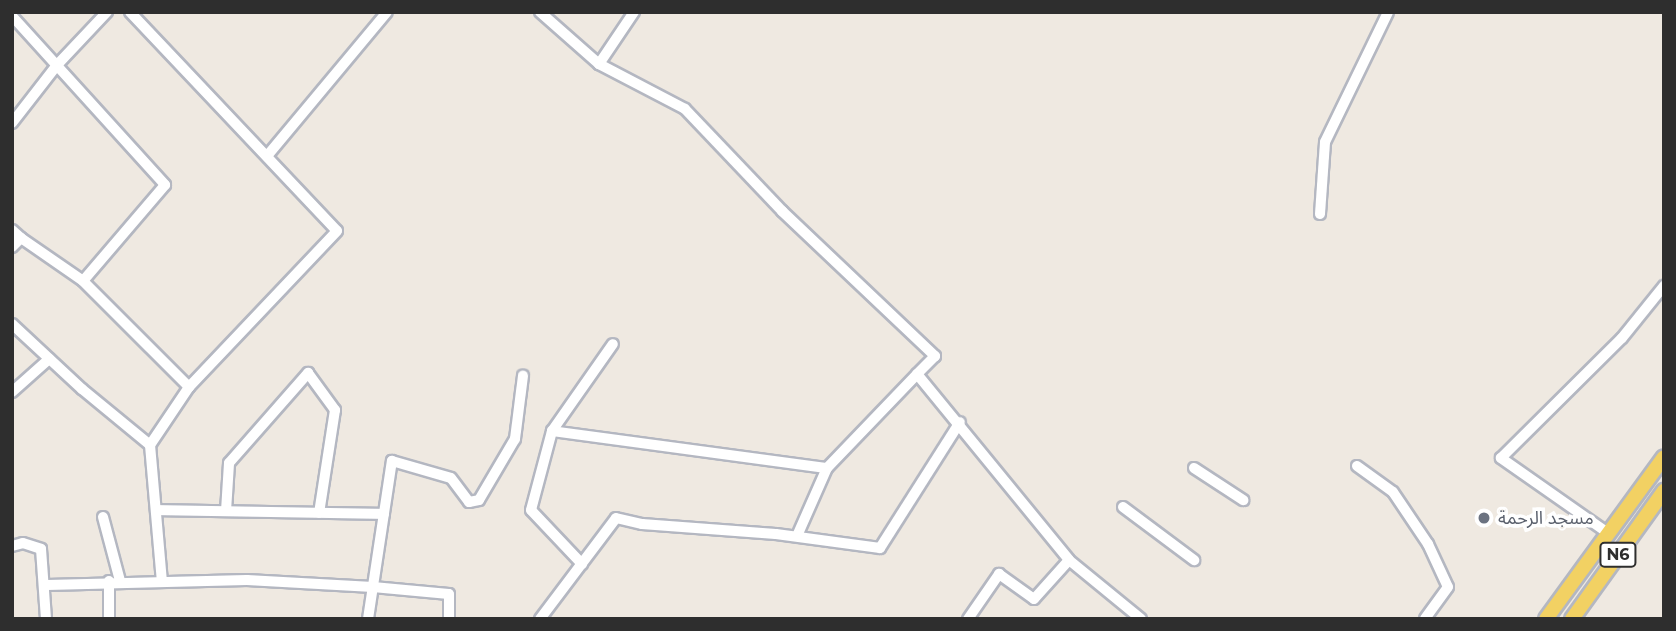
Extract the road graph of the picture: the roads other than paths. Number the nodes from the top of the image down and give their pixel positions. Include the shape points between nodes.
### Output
1 (107, 12) edge
2 (130, 12) edge
3 (387, 12) edge
4 (540, 12) edge
5 (634, 12) edge
6 (1388, 12) edge
7 (12, 16) edge
8 (599, 64) junction
9 (57, 65) junction
10 (12, 122) edge
11 (267, 156) junction
12 (1320, 214) dead end
13 (16, 234) edge
14 (12, 247) edge
15 (83, 281) junction
16 (1664, 286) edge
17 (12, 324) edge
18 (613, 344) dead end
19 (49, 359) junction
20 (917, 374) junction
21 (523, 376) dead end
22 (189, 387) junction
23 (12, 393) edge
24 (960, 422) junction
25 (552, 431) junction
26 (150, 445) junction
27 (1662, 465) edge
28 (1357, 466) dead end
29 (827, 468) junction
30 (1194, 468) dead end
31 (1664, 491) edge
32 (1243, 500) dead end
33 (1123, 507) dead end
34 (157, 510) junction
35 (226, 511) junction
36 (320, 513) junction
37 (384, 514) junction
38 (103, 517) dead end
39 (1608, 533) junction
40 (797, 536) junction
41 (12, 546) edge
42 (1591, 557) junction
43 (1069, 560) junction
44 (1194, 561) dead end
45 (582, 564) junction
46 (1606, 572) junction
47 (115, 581) junction
48 (162, 581) junction
49 (47, 585) junction
50 (373, 587) junction
51 (1124, 614) edge
52 (46, 619) edge
53 (109, 619) edge
54 (368, 619) edge
55 (449, 619) edge
56 (540, 619) edge
57 (968, 619) edge
58 (1141, 619) edge
59 (1425, 619) edge
60 (1546, 619) edge
61 (1572, 619) edge

1 - 9 street
2 - 11 street
3 - 11 street
4 - 8 street
5 - 8 street
6 - 12 street via 1325,142
7 - 9 street
8 - 20 street via 685,109 782,211 935,356
9 - 10 street
9 - 15 street via 164,184
11 - 22 street via 337,231
13 - 14 street
13 - 15 street
15 - 22 street
16 - 39 street via 1622,338 1501,458
17 - 19 street
18 - 25 street
19 - 23 street
19 - 26 street
20 - 24 street
20 - 29 street
21 - 37 street via 514,439 479,500 469,502 451,478 392,461
22 - 26 street
24 - 40 street via 880,548
24 - 43 street
25 - 29 street
25 - 45 street via 531,510
26 - 34 street
27 - 39 main road, N6
28 - 59 street via 1393,492 1429,544 1448,587
29 - 40 street
30 - 32 street
31 - 46 main road, N6
33 - 44 street
34 - 35 street
34 - 48 street
35 - 36 street
35 - 36 street via 229,463 308,373 335,410
36 - 37 street
37 - 50 street
38 - 47 street
39 - 42 main road, N6
40 - 45 street via 616,518
41 - 49 street via 23,543 41,549
42 - 46 main road
42 - 60 main road, N6
43 - 51 street
43 - 57 street via 1034,599 999,575
45 - 56 street
46 - 61 main road, N6
47 - 48 street
47 - 49 street
47 - 53 street
48 - 50 street
49 - 52 street
50 - 54 street
50 - 55 street via 449,594
51 - 58 street

